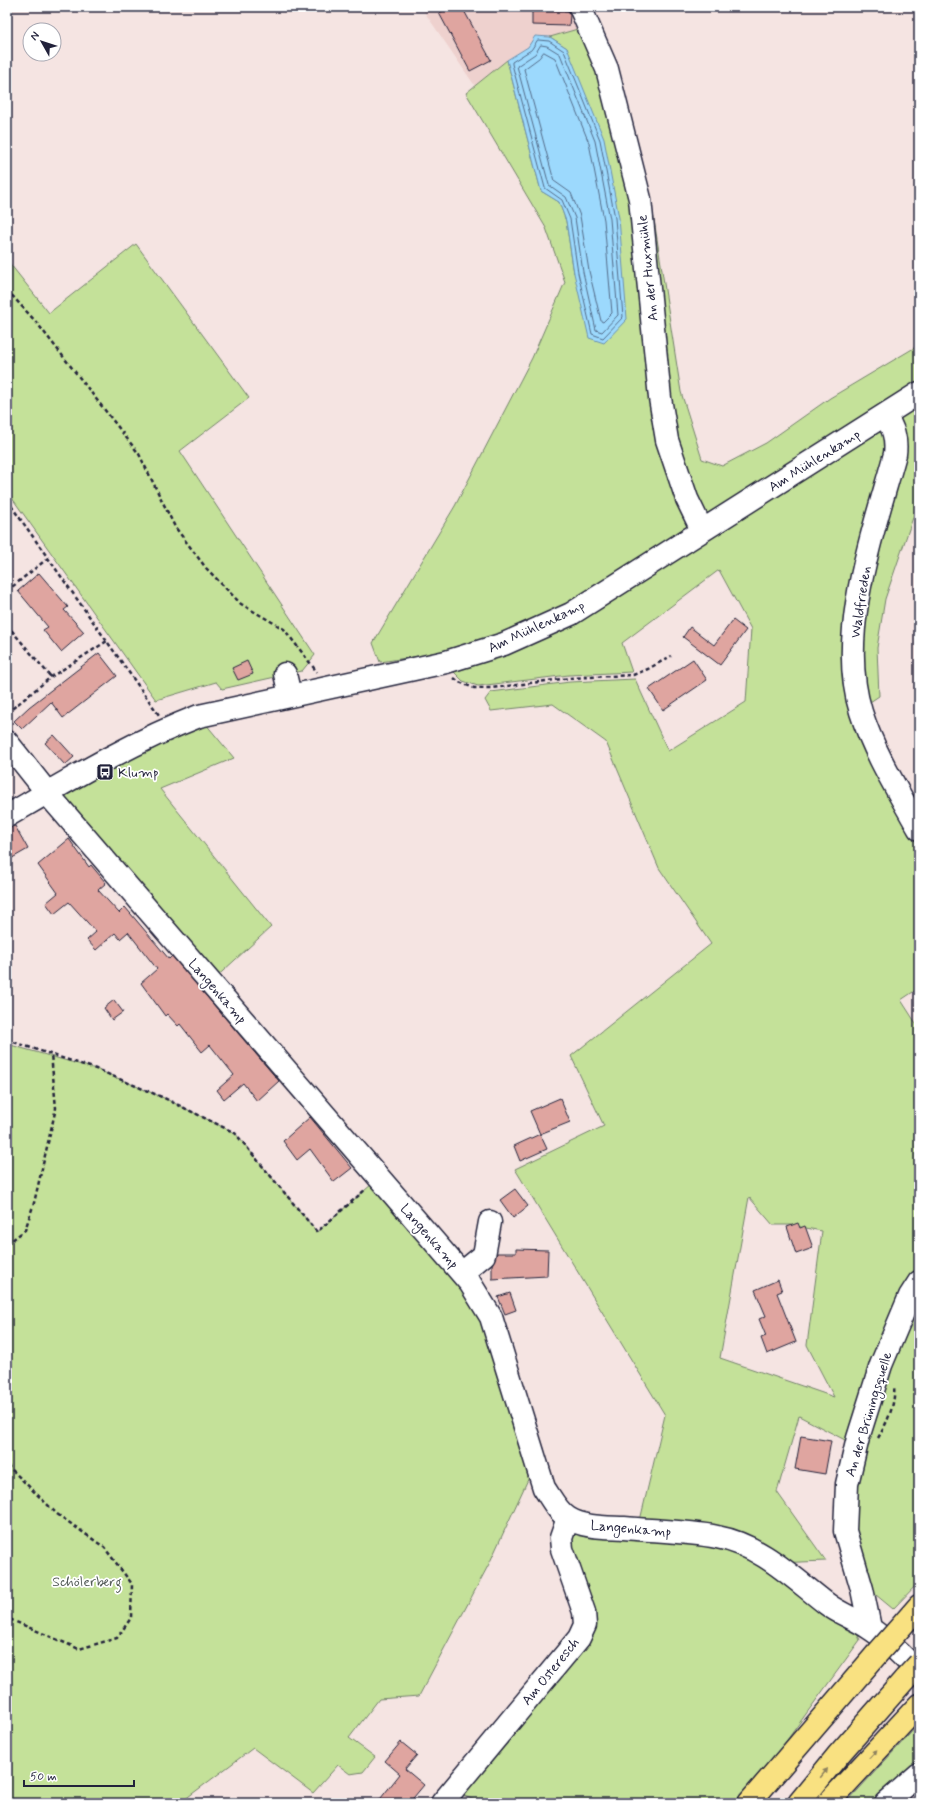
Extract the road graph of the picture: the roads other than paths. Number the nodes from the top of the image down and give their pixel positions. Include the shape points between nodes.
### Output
1 (580, 7) edge
2 (919, 393) edge
3 (886, 415) junction
4 (702, 530) junction
5 (285, 674) dead end
6 (290, 695) junction
7 (7, 742) edge
8 (47, 793) junction
9 (7, 816) edge
10 (919, 829) edge
11 (490, 1222) dead end
12 (462, 1273) junction
13 (919, 1282) edge
14 (568, 1518) junction
15 (914, 1621) edge
16 (870, 1628) junction
17 (881, 1658) junction
18 (914, 1671) edge
19 (919, 1705) edge
20 (919, 1774) edge
21 (442, 1803) edge
22 (749, 1803) edge
23 (766, 1803) edge
24 (799, 1803) edge
25 (828, 1803) edge
26 (886, 1803) edge

1 - 4 street, An der Huxmühle via 607,70 640,199 660,398 667,440 687,499
2 - 3 street, Am Mühlenkamp
3 - 4 street, Am Mühlenkamp
3 - 10 street, Waldfrieden via 896,440 895,454 867,557 856,609 854,677 861,711 874,746
4 - 6 street, Am Mühlenkamp via 571,614 504,644 446,662
5 - 6 street
6 - 8 street, Am Mühlenkamp via 199,716 168,728
7 - 8 street, Langenkamp
8 - 9 street, Am Mühlenkamp
8 - 12 street, Langenkamp
11 - 12 street via 484,1255
12 - 14 street, Langenkamp via 491,1318 544,1488 559,1510
13 - 16 street, An der Brüningsquelle via 910,1296 881,1365 858,1438 847,1484 845,1531
14 - 16 street, Langenkamp via 580,1524 686,1532 724,1539 756,1551 829,1605
14 - 21 street, Am Osteresch via 561,1538 562,1549 584,1612 585,1625 579,1638
15 - 17 highway
16 - 18 street
17 - 22 highway
17 - 23 highway
24 -> 18 highway via 839,1754
25 -> 19 highway
20 - 26 street

